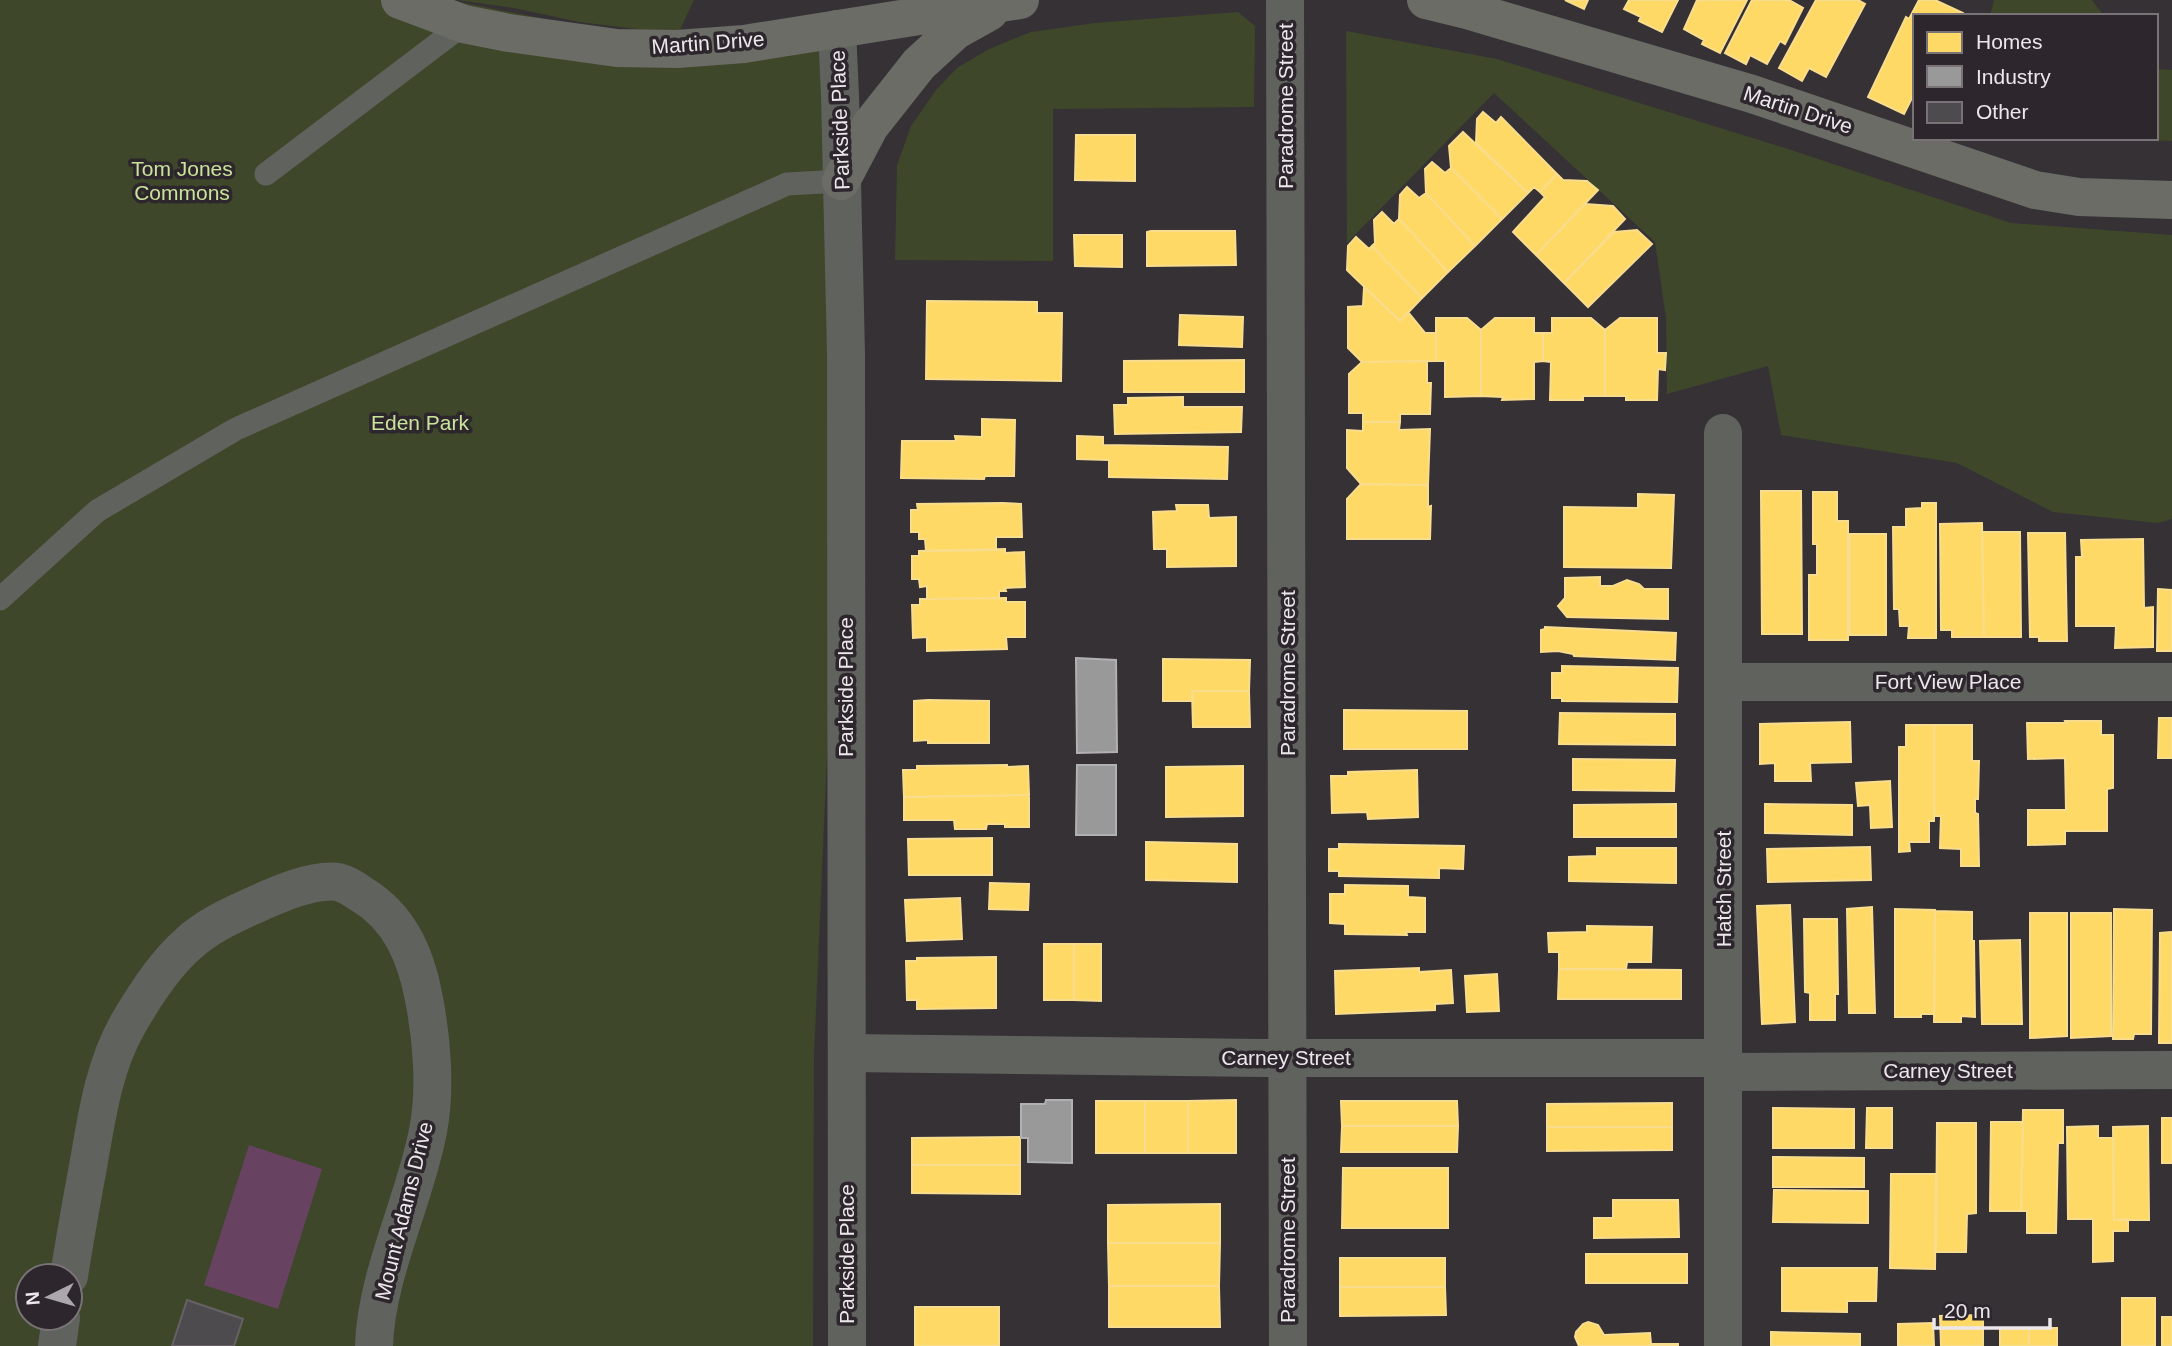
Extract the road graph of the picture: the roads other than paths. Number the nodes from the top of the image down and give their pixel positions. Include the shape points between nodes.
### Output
1 (400, 0) edge
2 (1286, 0) edge
3 (1426, 0) edge
4 (1014, 1) edge
5 (464, 24) junction
6 (836, 29) junction
7 (266, 174) dead end
8 (842, 181) junction
9 (2172, 200) edge
10 (1723, 433) dead end
11 (0, 599) edge
12 (1724, 682) junction
13 (2172, 682) edge
14 (847, 1053) junction
15 (1288, 1058) junction
16 (1724, 1065) junction
17 (2172, 1070) edge
18 (71, 1262) edge
19 (374, 1346) edge
20 (847, 1346) edge
21 (1288, 1346) edge
22 (1723, 1346) edge

1 - 5 street, Martin Drive
2 - 15 street, Paradrome Street
3 - 9 street, Martin Drive via 1752,94 2035,190 2090,198
4 - 6 street, Martin Drive
4 - 8 street via 955,31 919,64 870,126
5 - 6 street, Martin Drive via 617,48 677,49
5 - 7 lane
6 - 8 street, Parkside Place
8 - 11 lane via 787,184 236,429 97,510
8 - 14 street, Parkside Place
10 - 12 street, Hatch Street
12 - 13 street, Fort View Place
12 - 16 street, Hatch Street
14 - 15 street, Carney Street
14 - 20 street, Parkside Place
15 - 16 street, Carney Street
15 - 21 street, Paradrome Street
16 - 17 street, Carney Street
16 - 22 street, Hatch Street
18 - 19 street, Mount Adams Drive via 98,1106 109,1068 127,1026 156,981 188,944 225,919 271,897 336,882 378,904 408,942 424,997 432,1063 428,1130 381,1297

